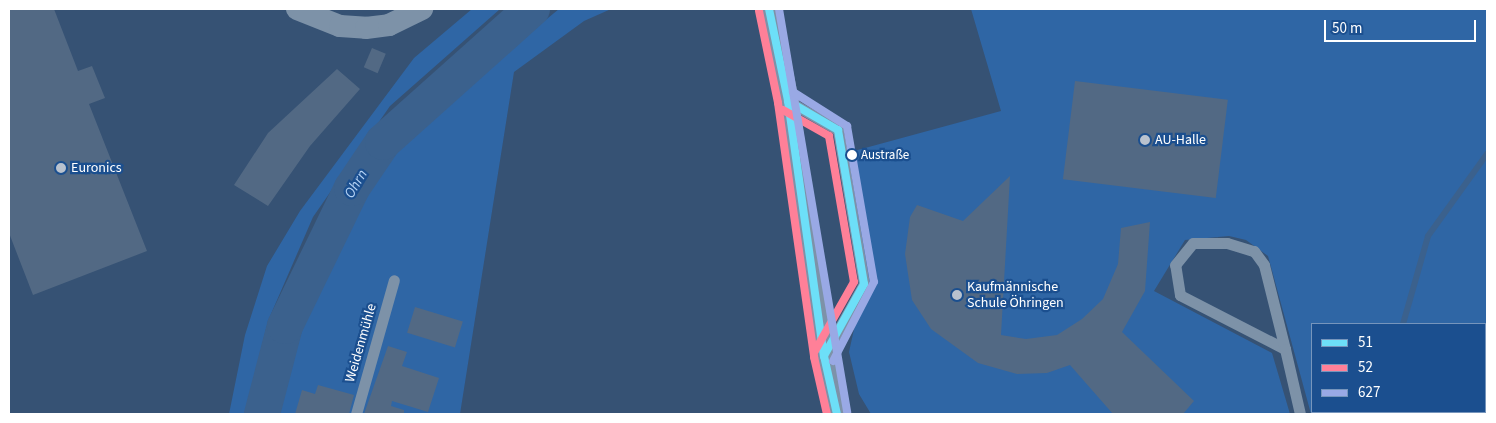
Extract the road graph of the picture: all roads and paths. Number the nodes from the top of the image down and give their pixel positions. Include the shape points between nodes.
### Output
1 (297, 9) edge
2 (422, 9) edge
3 (769, 9) edge
4 (788, 101) junction
5 (394, 280) dead end
6 (1285, 348) junction
7 (824, 356) junction
8 (356, 414) edge
9 (837, 414) edge
10 (1300, 414) edge

1 - 2 street via 340,26 366,28 389,25
3 - 4 street
4 - 7 street
4 - 7 lane via 838,130 864,284
5 - 8 lane, Weidenmühle
6 - 6 lane via 1180,295 1175,265 1193,243 1227,243 1254,250 1264,265
6 - 10 lane
7 - 9 street

